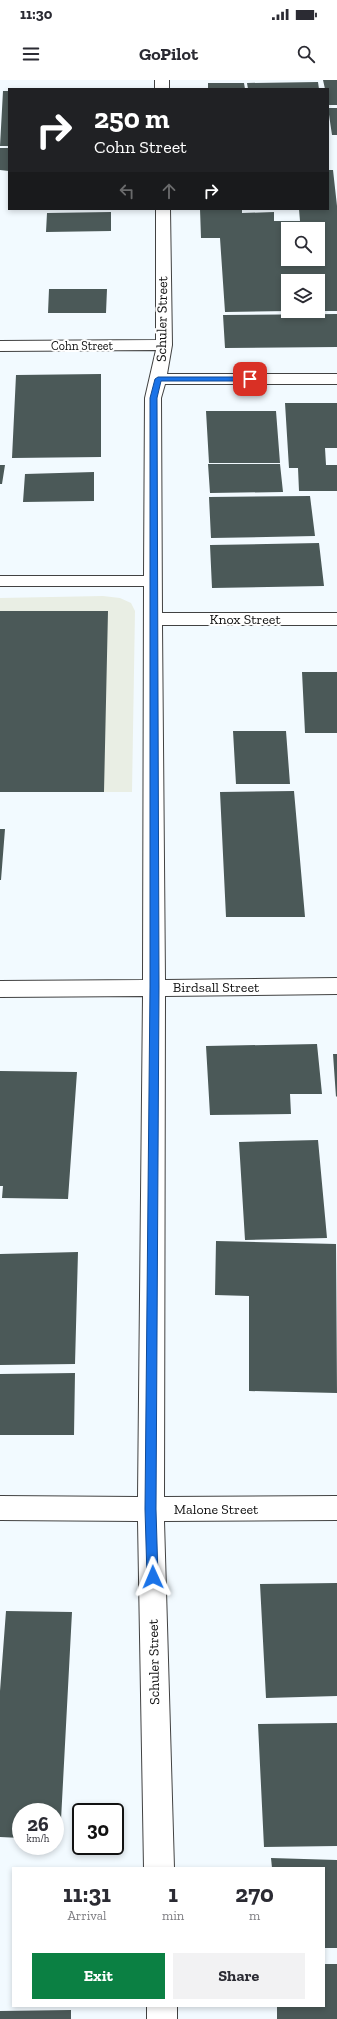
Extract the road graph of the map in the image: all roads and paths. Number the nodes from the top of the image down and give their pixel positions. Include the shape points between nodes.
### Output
1 (162, 210) edge
2 (0, 346) edge
3 (164, 346) junction
4 (158, 379) junction
5 (337, 379) edge
6 (0, 581) edge
7 (153, 581) junction
8 (153, 619) junction
9 (337, 619) edge
10 (337, 986) edge
11 (154, 987) junction
12 (0, 989) edge
13 (0, 1508) edge
14 (337, 1508) edge
15 (151, 1509) junction
16 (159, 1867) edge
17 (162, 2007) edge
18 (162, 2019) edge

1 - 3 street, Schuler Street
2 - 3 street, Cohn Street
3 - 4 street, Schuler Street
4 - 5 street
4 - 7 street, Schuler Street via 153,398
6 - 7 street
7 - 8 street, Schuler Street
8 - 9 street, Knox Street
8 - 11 street, Schuler Street
10 - 11 street, Birdsall Street
11 - 12 street, Birdsall Street
11 - 15 street, Schuler Street
13 - 15 street, Malone Street
14 - 15 street, Malone Street
15 - 16 street, Schuler Street
17 - 18 street

